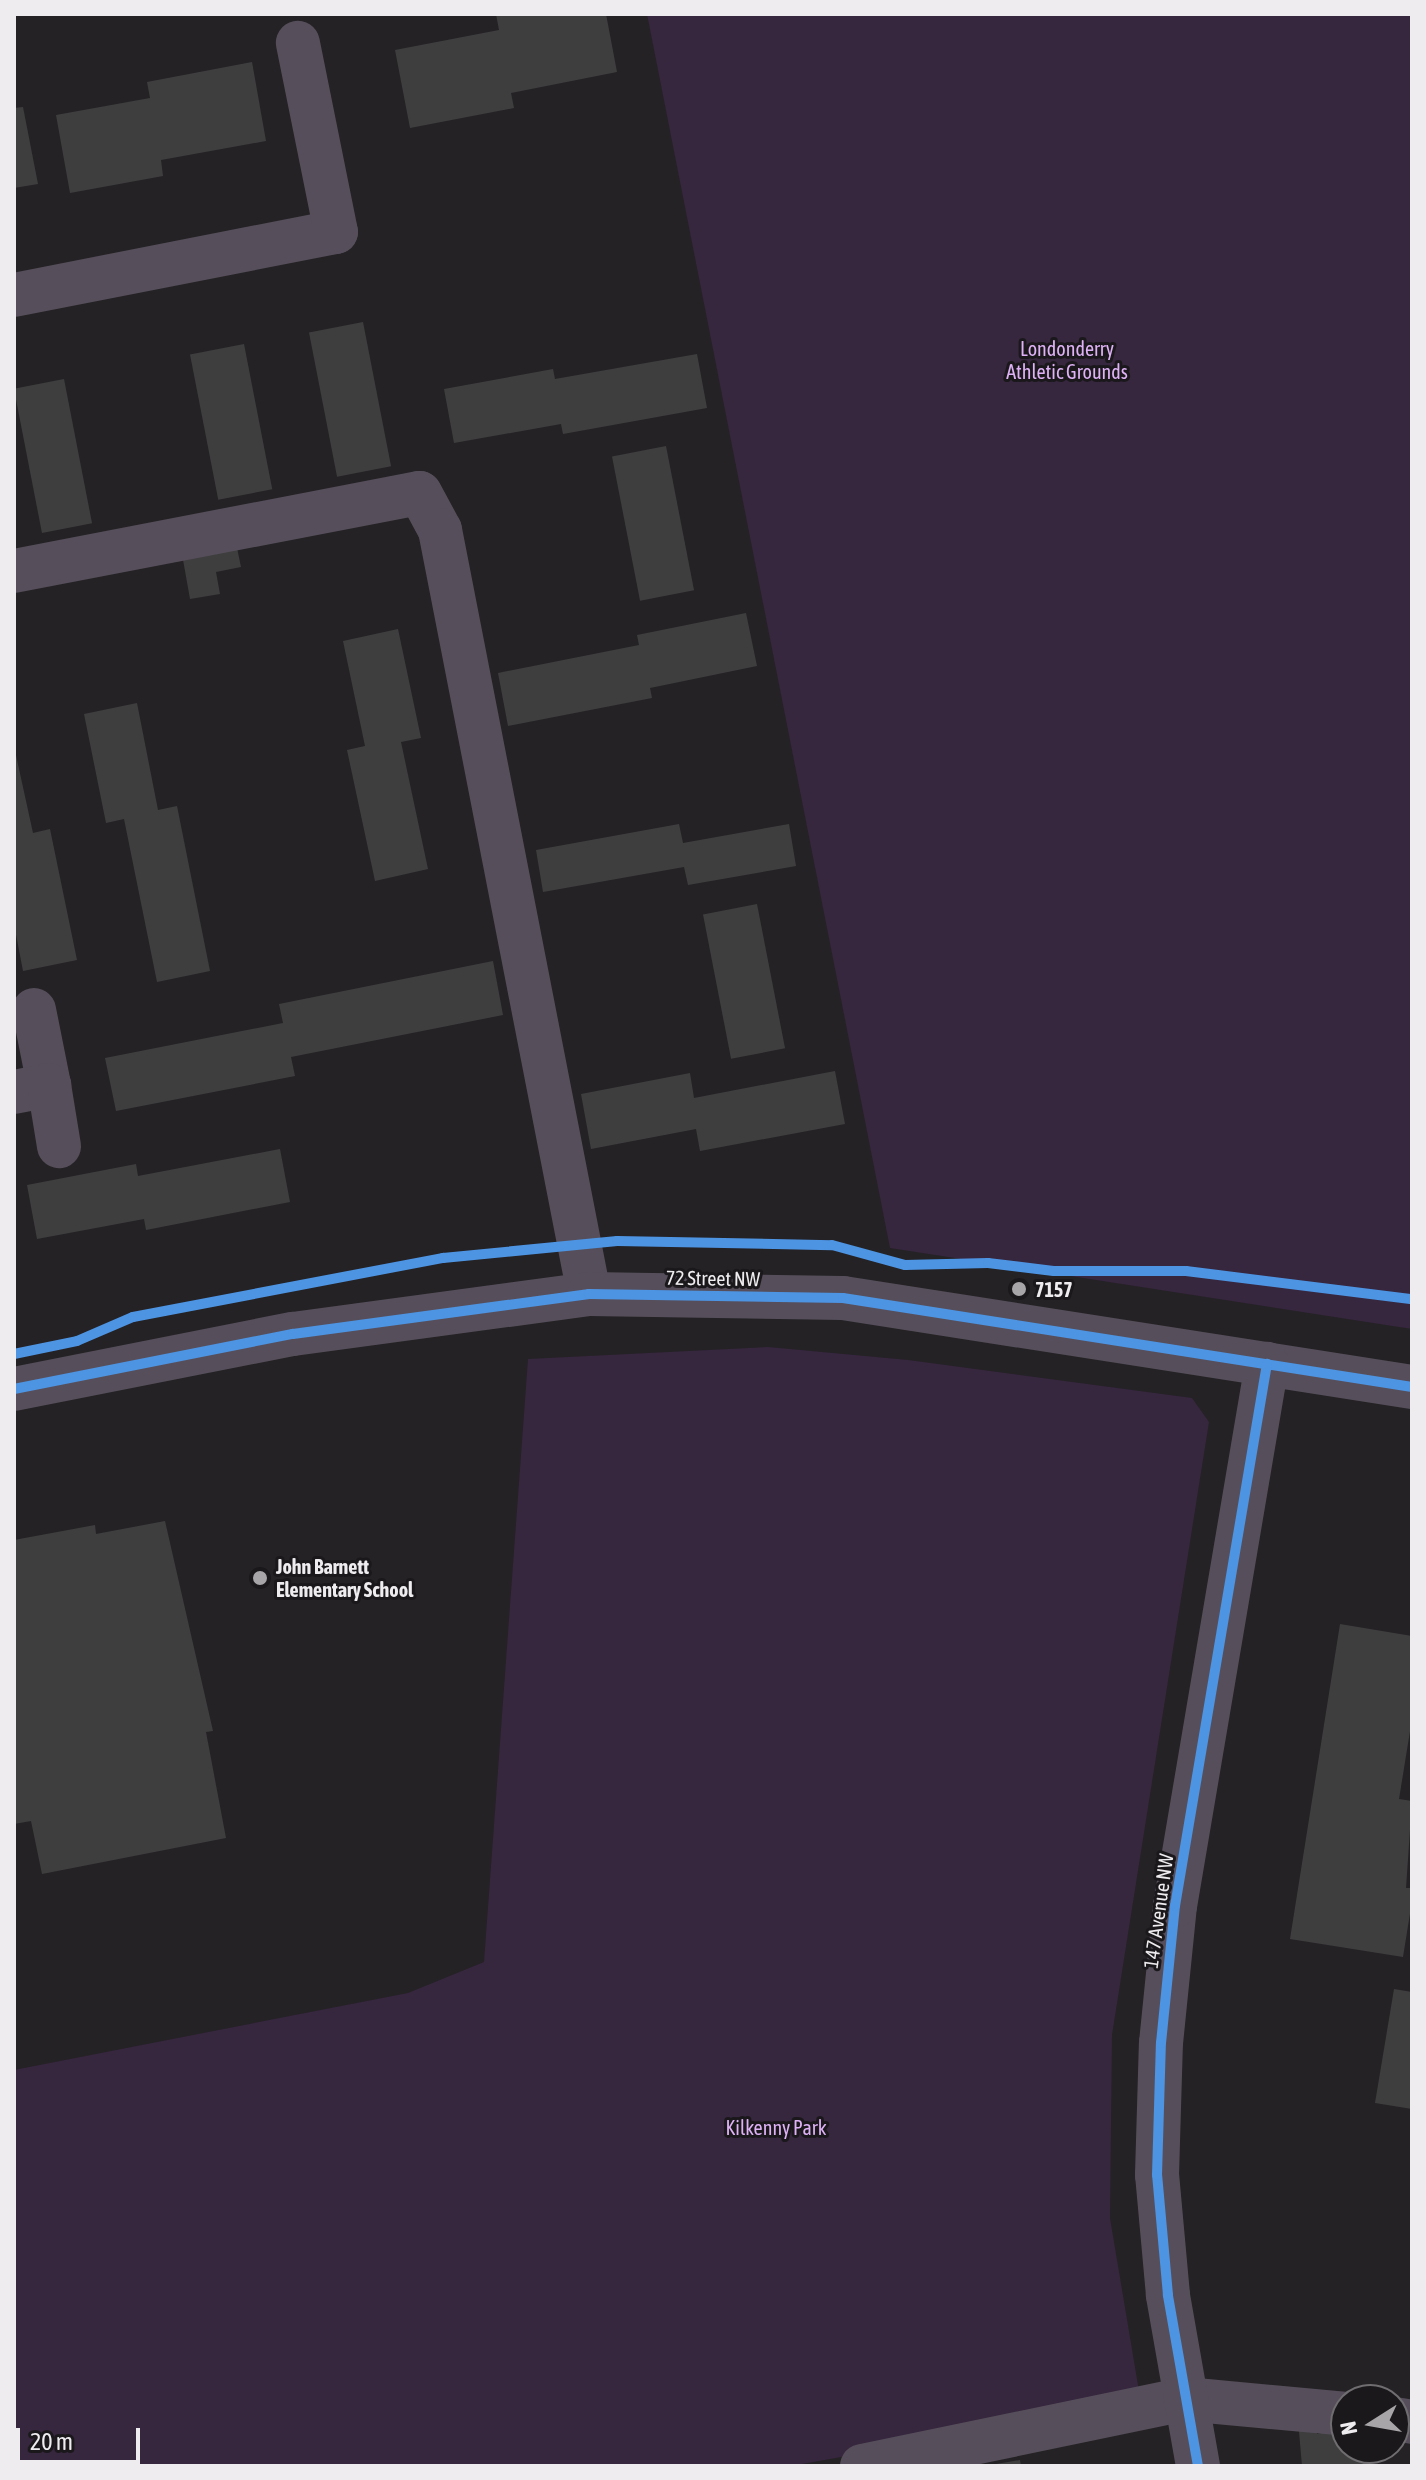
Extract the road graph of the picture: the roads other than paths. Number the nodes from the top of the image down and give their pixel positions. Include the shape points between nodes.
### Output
1 (298, 43) dead end
2 (14, 295) edge
3 (14, 571) edge
4 (34, 1010) dead end
5 (31, 1089) edge
6 (59, 1146) dead end
7 (589, 1294) junction
8 (1267, 1364) junction
9 (1412, 1387) edge
10 (14, 1389) edge
11 (1185, 2399) junction
12 (1330, 2413) edge
13 (862, 2466) edge
14 (1198, 2466) edge

1 - 2 street via 336,232
3 - 7 street via 420,493 440,530
4 - 5 street
5 - 6 street
7 - 8 street, 72 Street NW via 843,1298
7 - 10 street, 72 Street NW via 293,1334
8 - 9 street, 72 Street NW
8 - 11 street, 147 Avenue NW via 1175,1906 1161,2043 1157,2175
11 - 12 street
11 - 13 street
11 - 14 street, 147 Avenue NW

